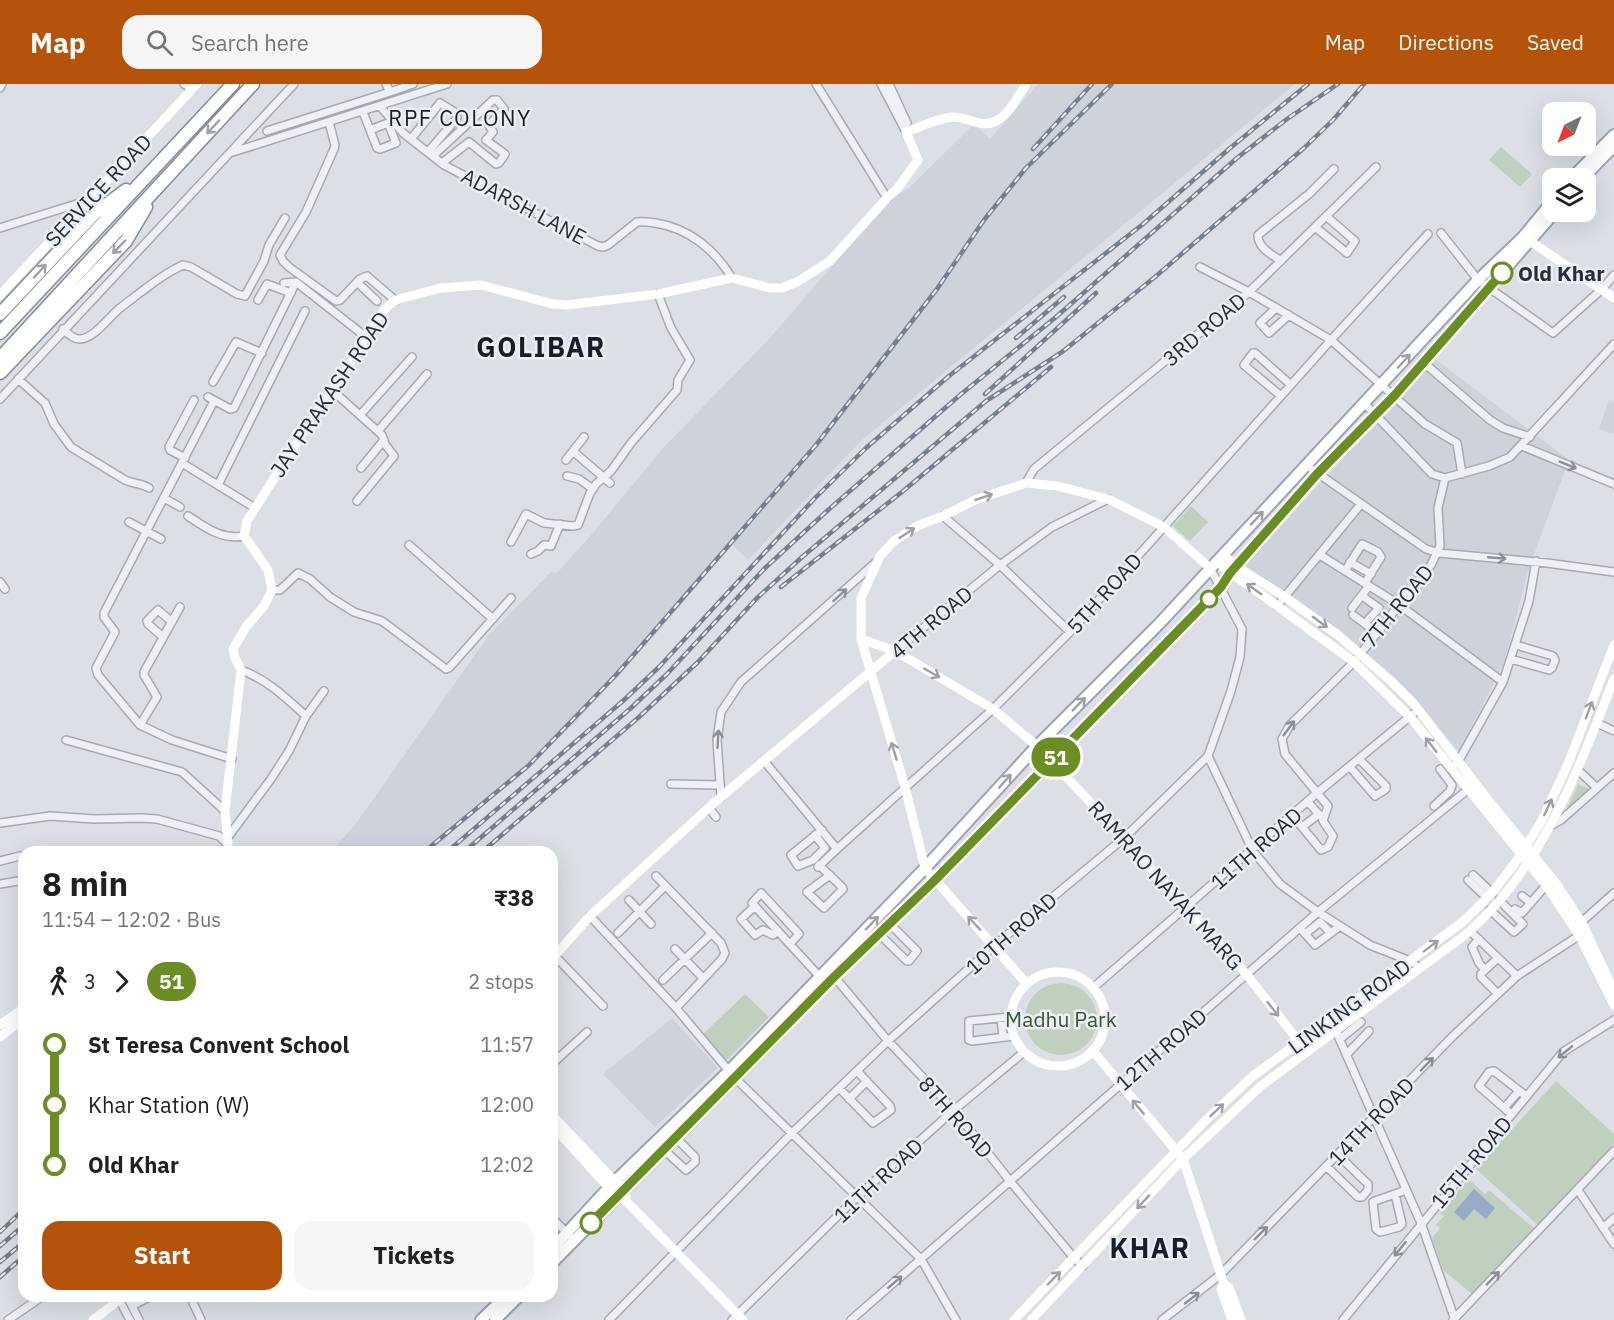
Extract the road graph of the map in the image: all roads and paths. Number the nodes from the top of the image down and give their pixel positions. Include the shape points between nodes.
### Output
1 (2, 84) edge
2 (233, 84) edge
3 (253, 84) edge
4 (294, 84) edge
5 (386, 84) edge
6 (413, 84) edge
7 (447, 84) edge
8 (816, 84) edge
9 (881, 84) edge
10 (889, 84) edge
11 (1026, 84) edge
12 (191, 86) edge
13 (0, 88) edge
14 (390, 92) junction
15 (380, 106) junction
16 (363, 112) junction
17 (329, 122) junction
18 (906, 127) junction
19 (370, 130) junction
20 (267, 131) dead end
21 (403, 133) junction
22 (1614, 135) edge
23 (395, 138) junction
24 (411, 139) junction
25 (1614, 146) edge
26 (230, 152) junction
27 (431, 154) junction
28 (442, 163) junction
29 (1376, 167) dead end
30 (1582, 168) edge
31 (1593, 168) edge
32 (1335, 169) dead end
33 (152, 172) junction
34 (163, 181) junction
35 (887, 198) junction
36 (88, 201) junction
37 (1326, 216) junction
38 (1542, 216) edge
39 (285, 218) dead end
40 (1544, 222) edge
41 (1315, 227) junction
42 (0, 228) edge
43 (1441, 233) dead end
44 (1428, 234) dead end
45 (1526, 239) junction
46 (1281, 261) junction
47 (1200, 267) dead end
48 (1614, 275) edge
49 (732, 278) junction
50 (1478, 280) junction
51 (296, 282) junction
52 (357, 282) junction
53 (285, 283) dead end
54 (1488, 288) junction
55 (1602, 290) junction
56 (1249, 292) junction
57 (291, 293) junction
58 (658, 294) junction
59 (0, 295) edge
60 (1614, 298) edge
61 (258, 300) dead end
62 (377, 301) dead end
63 (396, 301) junction
64 (1276, 308) junction
65 (305, 311) dead end
66 (0, 314) edge
67 (1286, 316) junction
68 (63, 329) junction
69 (0, 333) edge
70 (366, 337) junction
71 (1331, 340) junction
72 (1614, 344) edge
73 (262, 353) junction
74 (412, 357) dead end
75 (0, 358) edge
76 (1423, 363) junction
77 (0, 373) edge
78 (427, 374) dead end
79 (18, 379) junction
80 (213, 382) dead end
81 (1291, 384) junction
82 (1382, 385) junction
83 (333, 391) junction
84 (1281, 396) junction
85 (1394, 396) junction
86 (0, 399) edge
87 (194, 400) dead end
88 (1364, 403) junction
89 (1376, 414) junction
90 (360, 415) junction
91 (378, 431) junction
92 (584, 437) dead end
93 (1530, 437) junction
94 (384, 440) junction
95 (1522, 446) junction
96 (574, 452) junction
97 (566, 460) dead end
98 (183, 461) junction
99 (1306, 465) junction
100 (361, 468) dead end
101 (1317, 474) junction
102 (1462, 474) junction
103 (567, 476) dead end
104 (604, 477) junction
105 (1445, 478) junction
106 (610, 483) dead end
107 (1026, 483) junction
108 (1614, 483) edge
109 (218, 485) junction
110 (149, 488) dead end
111 (593, 489) junction
112 (164, 498) junction
113 (1108, 499) junction
114 (357, 501) dead end
115 (1361, 504) junction
116 (180, 507) dead end
117 (255, 508) junction
118 (188, 516) dead end
119 (943, 516) junction
120 (129, 522) dead end
121 (560, 524) junction
122 (1164, 527) junction
123 (147, 531) junction
124 (244, 536) junction
125 (161, 539) dead end
126 (511, 542) dead end
127 (410, 545) dead end
128 (1438, 553) junction
129 (531, 554) dead end
130 (1320, 555) junction
131 (878, 561) junction
132 (1217, 561) junction
133 (1536, 561) junction
134 (1350, 562) junction
135 (1000, 565) junction
136 (1233, 570) junction
137 (1345, 571) junction
138 (1614, 572) edge
139 (1371, 574) junction
140 (0, 582) edge
141 (1370, 586) junction
142 (1221, 587) junction
143 (5, 589) dead end
144 (272, 590) junction
145 (1383, 594) junction
146 (1286, 597) junction
147 (512, 598) dead end
148 (1363, 598) junction
149 (1375, 604) junction
150 (1398, 604) junction
151 (1277, 606) junction
152 (180, 608) dead end
153 (493, 619) junction
154 (1367, 620) junction
155 (172, 622) junction
156 (1379, 628) junction
157 (1070, 632) junction
158 (164, 637) junction
159 (861, 639) junction
160 (1516, 645) junction
161 (1614, 645) edge
162 (895, 651) junction
163 (1359, 653) junction
164 (1511, 659) junction
165 (1354, 662) junction
166 (242, 670) junction
167 (870, 673) junction
168 (1614, 679) edge
169 (1503, 682) junction
170 (324, 691) dead end
171 (993, 709) junction
172 (1418, 710) junction
173 (306, 716) junction
174 (1410, 717) junction
175 (1597, 723) junction
176 (140, 725) junction
177 (1614, 730) edge
178 (66, 740) dead end
179 (1037, 746) junction
180 (1208, 756) junction
181 (232, 759) junction
182 (1052, 760) junction
183 (765, 762) junction
184 (1458, 762) junction
185 (1361, 763) junction
186 (1568, 764) junction
187 (1443, 768) junction
188 (1352, 770) junction
189 (1578, 770) junction
190 (1614, 773) edge
191 (671, 784) dead end
192 (720, 785) junction
193 (1462, 785) junction
194 (905, 787) junction
195 (1597, 788) junction
196 (721, 797) junction
197 (1304, 805) junction
198 (709, 807) junction
199 (225, 811) junction
200 (1440, 812) junction
201 (716, 817) dead end
202 (1314, 820) junction
203 (0, 823) edge
204 (1552, 825) junction
205 (818, 833) junction
206 (1124, 838) junction
207 (226, 846) edge
208 (228, 846) edge
209 (229, 846) edge
210 (837, 849) junction
211 (1253, 851) junction
212 (1524, 851) junction
213 (18, 856) edge
214 (817, 857) junction
215 (1532, 860) junction
216 (0, 861) edge
217 (820, 865) junction
218 (925, 868) junction
219 (830, 875) junction
220 (656, 876) dead end
221 (1470, 877) dead end
222 (18, 881) edge
223 (934, 881) junction
224 (1549, 882) junction
225 (0, 884) edge
226 (665, 886) junction
227 (1614, 893) edge
228 (1489, 895) junction
229 (1522, 896) dead end
230 (1500, 899) junction
231 (629, 900) dead end
232 (1531, 903) junction
233 (755, 906) junction
234 (1187, 909) junction
235 (1490, 910) junction
236 (639, 911) junction
237 (1318, 912) junction
238 (781, 913) junction
239 (590, 916) junction
240 (770, 923) junction
241 (651, 924) dead end
242 (890, 924) junction
243 (1340, 926) junction
244 (1580, 929) junction
245 (778, 931) junction
246 (1302, 931) junction
247 (618, 933) dead end
248 (712, 933) junction
249 (1331, 933) junction
250 (1468, 933) junction
251 (879, 934) junction
252 (1476, 941) junction
253 (790, 944) junction
254 (995, 945) junction
255 (675, 949) dead end
256 (558, 951) edge
257 (851, 953) junction
258 (1498, 958) junction
259 (685, 959) junction
260 (1410, 961) junction
261 (558, 962) edge
262 (1420, 968) junction
263 (827, 969) junction
264 (1485, 970) junction
265 (1515, 974) junction
266 (1247, 975) junction
267 (703, 978) junction
268 (663, 980) dead end
269 (1026, 983) junction
270 (1094, 987) junction
271 (1614, 991) edge
272 (1496, 992) junction
273 (1614, 1005) edge
274 (603, 1006) dead end
275 (676, 1008) junction
276 (18, 1012) edge
277 (1006, 1017) junction
278 (1614, 1020) edge
279 (1361, 1022) dead end
280 (18, 1023) edge
281 (1333, 1024) junction
282 (0, 1025) edge
283 (1349, 1029) junction
284 (1370, 1031) dead end
285 (587, 1032) dead end
286 (1014, 1036) junction
287 (0, 1037) edge
288 (1003, 1037) junction
289 (1340, 1039) junction
290 (888, 1041) junction
291 (1299, 1043) junction
292 (1356, 1044) junction
293 (1093, 1051) junction
294 (1024, 1052) junction
295 (1306, 1052) junction
296 (1347, 1054) junction
297 (558, 1059) edge
298 (857, 1071) junction
299 (732, 1075) junction
300 (867, 1081) junction
301 (1120, 1085) junction
302 (839, 1088) junction
303 (1518, 1091) junction
304 (1526, 1096) junction
305 (849, 1099) junction
306 (1504, 1108) junction
307 (954, 1110) junction
308 (1511, 1114) junction
309 (1375, 1117) junction
310 (558, 1122) edge
311 (558, 1131) edge
312 (792, 1133) junction
313 (672, 1134) junction
314 (664, 1150) junction
315 (1614, 1151) edge
316 (1338, 1155) junction
317 (1182, 1159) junction
318 (1348, 1165) junction
319 (1326, 1166) junction
320 (1337, 1176) junction
321 (1010, 1181) junction
322 (612, 1185) junction
323 (1406, 1190) junction
324 (1578, 1190) junction
325 (1395, 1194) junction
326 (858, 1196) junction
327 (623, 1197) junction
328 (1414, 1206) junction
329 (1399, 1211) junction
330 (1614, 1218) edge
331 (1419, 1219) junction
332 (1402, 1220) junction
333 (558, 1224) edge
334 (1606, 1226) junction
335 (1614, 1231) edge
336 (571, 1237) junction
337 (1614, 1244) edge
338 (558, 1246) edge
339 (676, 1254) junction
340 (558, 1255) edge
341 (1074, 1258) junction
342 (921, 1259) junction
343 (1083, 1266) junction
344 (1222, 1279) junction
345 (34, 1302) edge
346 (117, 1302) edge
347 (125, 1302) edge
348 (128, 1302) edge
349 (140, 1302) edge
350 (193, 1302) edge
351 (500, 1302) edge
352 (513, 1302) edge
353 (132, 1306) junction
354 (737, 1318) edge
355 (8, 1320) edge
356 (93, 1320) edge
357 (130, 1320) edge
358 (139, 1320) edge
359 (201, 1320) edge
360 (481, 1320) edge
361 (495, 1320) edge
362 (609, 1320) edge
363 (850, 1320) edge
364 (956, 1320) edge
365 (1014, 1320) edge
366 (1031, 1320) edge
367 (1162, 1320) edge
368 (1232, 1320) edge
369 (1240, 1320) edge
370 (1343, 1320) edge
371 (1454, 1320) edge

1 - 13 street
2 - 33 highway
3 -> 34 highway
4 - 26 street
5 - 14 street
6 - 14 street
7 - 15 street
8 - 35 street
9 - 18 street, JAY PRAKASH ROAD
10 - 18 street
11 - 18 street via 1006,113 992,123 984,125 951,117
12 - 36 street, SERVICE ROAD
14 - 20 street
15 - 16 street
15 - 21 street, ADARSH LANE
16 - 17 street
16 - 19 street
17 - 26 street
17 - 52 street via 334,149 306,212 280,255 289,267 336,301
18 - 35 street, JAY PRAKASH ROAD via 917,163
19 - 23 street via 387,123
19 - 23 street via 378,149 395,143
21 - 23 street
21 - 24 street, ADARSH LANE
22 - 30 main road
24 - 27 street, ADARSH LANE
24 - 27 street via 440,103 456,113 457,118
25 - 31 main road
26 - 68 street
27 - 28 street, ADARSH LANE
27 - 28 street via 496,100 504,110 489,125 493,132 486,140 504,154 502,160 496,164 469,142
28 - 49 street, ADARSH LANE via 598,246 608,245 641,221 681,230 708,247
29 - 37 street, 3RD ROAD
32 - 46 street via 1258,235 1260,246
66 -> 33 highway via 95,213
33 - 69 highway
34 - 75 highway
34 -> 77 highway via 126,241
35 - 49 street, JAY PRAKASH ROAD via 830,261 797,282 770,288
36 - 42 street
36 - 59 street, SERVICE ROAD
37 - 41 street, 3RD ROAD
37 - 41 street via 1355,242 1347,254
38 - 45 main road
39 - 68 street via 245,296 183,265 149,286 91,335 77,339
40 - 45 main road
41 - 46 street, 3RD ROAD
43 - 50 street
44 - 71 street, 5TH ROAD
45 - 50 main road
45 - 54 main road
45 - 55 street
46 - 56 street, 3RD ROAD
47 - 56 street
48 - 55 street
49 - 58 street, JAY PRAKASH ROAD
50 - 54 street
82 -> 50 main road
51 - 53 street
51 - 57 street
51 - 70 street
52 - 62 street
52 - 63 street via 363,276 369,277
54 - 55 street via 1553,333
54 - 76 main road
55 - 60 street
56 - 64 street
56 - 107 street, 3RD ROAD via 1034,469
57 - 61 street via 267,284
57 - 73 street
58 - 63 street, JAY PRAKASH ROAD via 567,305 481,285 441,288
58 - 104 street via 670,328 690,360 678,380 677,390
63 - 70 street, JAY PRAKASH ROAD via 376,318
64 - 67 street
64 - 67 street via 1260,324 1270,333
65 - 109 street
67 - 71 street
68 - 79 street
70 - 83 street, JAY PRAKASH ROAD
71 - 81 street, 5TH ROAD
71 - 82 street
72 - 93 street
73 - 80 street via 236,342
73 - 98 street via 234,408 211,399
74 - 90 street
76 - 85 main road
76 - 93 street via 1490,420
78 - 91 street
79 - 86 street
79 - 110 street via 45,403 71,447 120,477
81 - 84 street, 5TH ROAD
81 - 84 street via 1252,353 1244,365
82 - 85 street
82 - 88 main road
83 - 90 street
83 - 117 street, JAY PRAKASH ROAD
84 - 122 street, 5TH ROAD
85 - 89 main road
85 - 102 street via 1425,424 1457,443
87 - 98 street via 169,447
88 - 89 street
88 - 99 main road
89 - 101 main road
89 - 105 street via 1432,474
90 - 91 street
91 - 94 street
92 - 96 street
93 - 95 street
94 - 100 street
94 - 114 street via 394,459
95 - 102 street via 1510,457
95 -> 108 street
96 - 97 street
96 - 104 street
98 - 109 street
98 - 112 street
99 - 101 street
132 -> 99 main road
101 - 115 street
101 - 136 main road
102 - 105 street
103 - 111 street
104 - 106 street
104 - 111 street
105 - 128 street, 7TH ROAD via 1438,508
107 - 113 street via 1058,486
119 -> 107 street via 975,500
109 - 117 street
111 - 121 street via 578,525
112 - 116 street
112 - 123 street
113 - 122 street
113 - 135 street, 4TH ROAD via 1052,527
115 - 128 street via 1426,549
115 - 130 street
117 - 124 street, JAY PRAKASH ROAD
118 - 124 street via 213,532 233,538
131 -> 119 street via 894,541
119 - 135 street
120 - 123 street
121 - 126 street via 544,523 526,514
121 - 129 street via 550,546 544,545
122 - 132 street
122 - 157 street, 5TH ROAD
123 - 125 street
123 - 176 street via 104,613 115,632 96,668
124 - 144 street via 267,570
127 - 153 street
128 -> 133 street
128 - 150 street, 7TH ROAD
130 - 137 street
130 - 146 street
131 - 159 street via 861,598
192 -> 131 street via 717,740 721,712 741,682
132 - 136 street
132 - 142 street, 10TH ROAD
179 -> 132 main road
133 - 138 street
133 - 160 street
134 - 137 street
134 - 139 street
134 - 139 street via 1362,544 1378,552 1382,556
135 - 157 street
135 - 162 street, 4TH ROAD
136 - 142 main road
136 - 146 street
151 -> 136 street
137 - 141 street
139 - 141 street
140 - 143 street
141 - 145 street
141 - 148 street
142 - 180 street, 10TH ROAD via 1242,629 1231,691
142 - 182 main road
144 - 153 street via 280,591 298,573 354,612 382,621 446,669
144 - 166 street via 233,648
145 - 149 street
145 - 150 street
146 - 151 street
146 -> 163 street
147 - 153 street
148 - 149 street
148 - 154 street via 1352,611
149 - 154 street via 1378,608
150 - 156 street, 7TH ROAD
150 - 169 street
151 - 165 street
152 - 155 street
154 - 156 street
154 - 156 street
155 - 158 street
155 - 158 street via 158,610 147,621
156 - 163 street, 7TH ROAD
157 - 171 street, 5TH ROAD
158 - 176 street via 144,672 157,697
159 - 162 street, RAMRAO NAYAK MARG
159 - 167 street
160 - 164 street
160 - 164 street via 1553,656 1555,660 1549,670
186 -> 161 street, LINKING ROAD
162 - 167 street, 4TH ROAD
162 -> 171 street, RAMRAO NAYAK MARG
163 - 165 street, 7TH ROAD
163 - 172 street
164 - 169 street
165 - 174 street
197 -> 165 street, 7TH ROAD via 1282,739 1290,726
166 - 173 street via 267,682
166 - 181 street
167 - 183 street, 4TH ROAD
194 -> 167 street
168 - 175 street, LINKING ROAD
169 - 184 street
170 - 173 street
171 - 179 street, RAMRAO NAYAK MARG
171 - 194 street, 5TH ROAD
172 - 174 street, 11TH ROAD
172 - 184 street
173 - 209 street via 289,751
174 - 185 street, 11TH ROAD
187 -> 174 street
175 - 177 street
175 - 189 street, LINKING ROAD
176 - 181 street
178 - 199 street via 182,772
179 - 182 street, RAMRAO NAYAK MARG
218 -> 179 main road
180 - 206 street, 10TH ROAD
180 - 211 street
181 - 199 street
182 - 206 street, RAMRAO NAYAK MARG
182 - 223 main road
183 - 196 street, 4TH ROAD
183 - 205 street
184 - 187 street
184 - 193 street
185 - 188 street, 11TH ROAD
185 - 188 street via 1386,787 1375,796
186 - 189 street
212 -> 186 street, LINKING ROAD
187 - 193 street
188 - 197 street, 11TH ROAD
189 - 195 street
189 - 204 street, LINKING ROAD
190 - 195 street
191 - 192 street
192 - 196 street
193 - 200 street, 12TH ROAD
193 - 200 street via 1432,805
193 - 212 street
194 - 210 street, 5TH ROAD
194 - 218 street
195 - 204 street
196 - 198 street, 4TH ROAD
197 - 202 street
197 - 202 street
197 - 202 street
197 - 211 street, 11TH ROAD
198 - 201 street
198 - 239 street, 4TH ROAD
199 - 208 street
200 - 237 street, 12TH ROAD
203 - 207 street via 50,816 157,819 219,836
204 - 215 street, LINKING ROAD
205 - 210 street
205 - 214 street via 825,848
205 - 214 street via 791,855 799,866
206 - 234 street, RAMRAO NAYAK MARG
206 - 254 street, 10TH ROAD
210 - 217 street, 5TH ROAD
211 - 234 street, 11TH ROAD
211 - 237 street via 1280,884
212 - 215 street
212 - 228 street, LINKING ROAD
213 - 216 street
214 - 217 street
215 - 224 street
215 - 230 street, LINKING ROAD
217 - 219 street
218 - 223 street
257 -> 218 main road
219 - 219 street via 843,889 824,908 807,891
220 - 226 street
221 - 228 street
222 - 225 street
223 - 242 main road
254 -> 223 street
224 - 232 street
224 - 244 street
226 - 236 street
226 - 248 street
227 - 244 street, 14TH ROAD
260 -> 228 street, LINKING ROAD via 1464,921
229 - 232 street
230 - 232 street via 1520,913
230 - 235 street, LINKING ROAD
230 - 235 street via 1523,924 1514,932
231 - 236 street
233 - 238 street via 752,901 762,893
233 - 240 street, 8TH ROAD
233 - 245 street via 741,919 749,928 756,935 763,930 771,936
234 - 266 street, RAMRAO NAYAK MARG
234 - 270 street, 11TH ROAD
235 - 250 street, LINKING ROAD
236 - 241 street
236 - 247 street
237 - 243 street
237 - 246 street, 12TH ROAD
238 - 240 street
238 - 253 street via 799,934
239 - 256 street, 4TH ROAD
239 - 275 street
240 - 245 street, 8TH ROAD
242 - 251 main road
242 - 251 street via 917,951 909,961
243 - 249 street
243 - 260 street via 1370,945
244 - 265 street, 14TH ROAD
244 - 271 street
244 - 273 street
245 - 253 street, 8TH ROAD
246 - 249 street via 1320,922
246 - 249 street via 1315,945
246 - 266 street, 12TH ROAD
248 - 259 street
248 - 267 street via 725,953
250 - 252 street
250 - 262 street, LINKING ROAD
251 - 257 main road
252 - 258 street
252 - 264 street via 1472,947
253 - 263 street, 8TH ROAD
254 - 269 street
254 - 290 street, 10TH ROAD
255 - 259 street
257 - 263 main road
258 - 264 street
258 - 265 street
259 - 267 street
259 - 268 street
260 - 262 street
260 - 281 street, LINKING ROAD
261 - 274 street
262 - 283 street, LINKING ROAD
263 - 290 street, 8TH ROAD
263 - 299 main road
264 - 272 street via 1480,975
265 - 272 street, 14TH ROAD
266 -> 291 street, RAMRAO NAYAK MARG
266 - 301 street, 12TH ROAD
267 - 275 street
269 - 270 street via 1049,972 1073,974
269 - 277 street
270 - 293 street via 1105,1008 1104,1031
309 -> 272 street, 14TH ROAD
275 - 299 street
276 - 282 street
277 - 286 street
277 - 288 street
277 - 288 street via 968,1021 969,1040
278 -> 304 street, 15TH ROAD via 1563,1052
279 - 283 street
280 - 287 street
281 - 283 street, LINKING ROAD
281 - 289 street
281 - 291 street, LINKING ROAD
281 - 295 street, LINKING ROAD
283 - 289 street
283 - 292 street
284 - 292 street
285 - 297 street
286 - 288 street
286 - 294 street
289 - 296 street
290 - 298 street, 10TH ROAD
290 - 307 street, 8TH ROAD
291 - 295 street, RAMRAO NAYAK MARG
317 -> 291 street, LINKING ROAD via 1206,1120 1253,1076
292 - 296 street
293 - 294 street via 1078,1062 1059,1066 1040,1063
293 - 301 street
294 - 307 street, 11TH ROAD
295 - 317 street, LINKING ROAD via 1262,1085
296 - 309 street
298 - 300 street
298 - 302 street, 10TH ROAD
299 - 312 street
299 - 313 main road
300 - 305 street
300 - 305 street via 891,1110 873,1123
317 -> 301 street
301 - 321 street, 12TH ROAD
302 - 305 street
302 - 312 street, 10TH ROAD
303 - 304 street
303 - 306 street
303 - 306 street via 1494,1071 1489,1072 1479,1086
304 - 308 street, 15TH ROAD
306 - 308 street
307 - 321 street, 8TH ROAD
307 - 326 street, 11TH ROAD
308 - 331 street, 15TH ROAD
309 - 316 street, 14TH ROAD
309 - 323 street
310 - 322 street
311 - 322 street
312 - 326 street
312 - 339 street, 10TH ROAD
313 - 314 main road
313 - 314 street via 695,1157 695,1162 684,1169
313 - 322 main road
314 - 327 main road
315 - 324 street
316 - 318 street
316 - 319 street, 14TH ROAD
317 - 341 street, LINKING ROAD
317 -> 343 street, LINKING ROAD
317 - 344 street
318 - 320 street
318 - 320 street via 1369,1186 1362,1197
319 - 320 street
344 -> 319 street, 14TH ROAD
321 - 341 street, 8TH ROAD
321 - 342 street, 12TH ROAD
322 - 327 street
322 - 336 main road
323 - 325 street
323 - 328 street
324 - 334 street
371 -> 324 street
325 - 329 street
325 - 332 street via 1372,1204 1376,1229 1382,1232 1399,1227
326 - 342 street
326 - 354 street, 11TH ROAD
327 - 336 main road
327 - 339 street
328 - 329 street
328 - 331 street
329 - 332 street
330 - 334 street
331 - 332 street
331 -> 370 street, 15TH ROAD
331 - 371 street
333 - 336 street
334 - 335 street
334 - 337 street
336 - 338 main road
336 - 340 main road
339 - 354 street
339 - 362 street, 10TH ROAD
341 - 343 street, 8TH ROAD
365 -> 341 street, LINKING ROAD
363 -> 342 street, 12TH ROAD
342 - 364 street
343 - 366 street, LINKING ROAD
367 -> 344 street, 14TH ROAD
344 - 368 street via 1221,1289
344 - 369 street via 1229,1287
345 - 355 street
346 - 356 street
347 - 357 street
348 - 353 street
349 - 353 street
350 - 359 street
351 - 360 main road
352 - 361 main road
353 - 358 street

